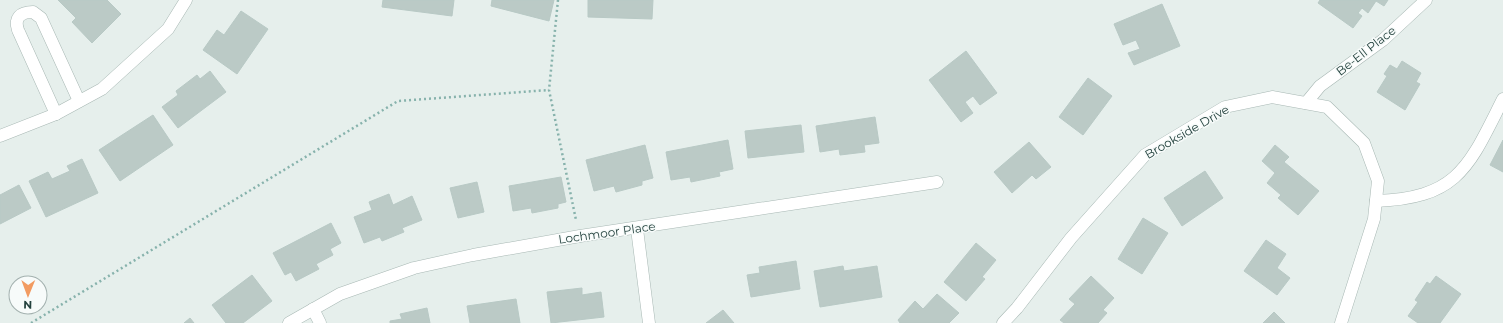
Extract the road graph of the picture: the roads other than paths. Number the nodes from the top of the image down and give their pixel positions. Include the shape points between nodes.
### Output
1 (186, 0) edge
2 (1426, 0) edge
3 (1503, 99) edge
4 (80, 101) junction
5 (1306, 103) junction
6 (56, 114) junction
7 (0, 136) edge
8 (937, 182) dead end
9 (1376, 201) junction
10 (637, 229) junction
11 (313, 309) junction
12 (289, 323) edge
13 (320, 323) edge
14 (649, 323) edge
15 (1004, 323) edge
16 (1342, 323) edge

1 - 4 street via 168,29 102,89
2 - 5 street, Be-Ell Place via 1383,40 1320,86
3 - 9 street via 1470,161 1453,180 1420,196
4 - 6 street
4 - 6 street via 41,18 33,12 22,14 16,23 18,30
5 - 9 street, Brookside Drive via 1327,107 1364,143 1378,181
5 - 15 street, Brookside Drive via 1272,97 1225,107 1145,155 1071,238
6 - 7 street
8 - 10 street, Lochmoor Place
9 - 16 street, Brookside Drive via 1374,219
10 - 11 street, Lochmoor Place via 580,236 414,268 340,294
10 - 14 street
11 - 12 street, Lochmoor Place
11 - 13 street

